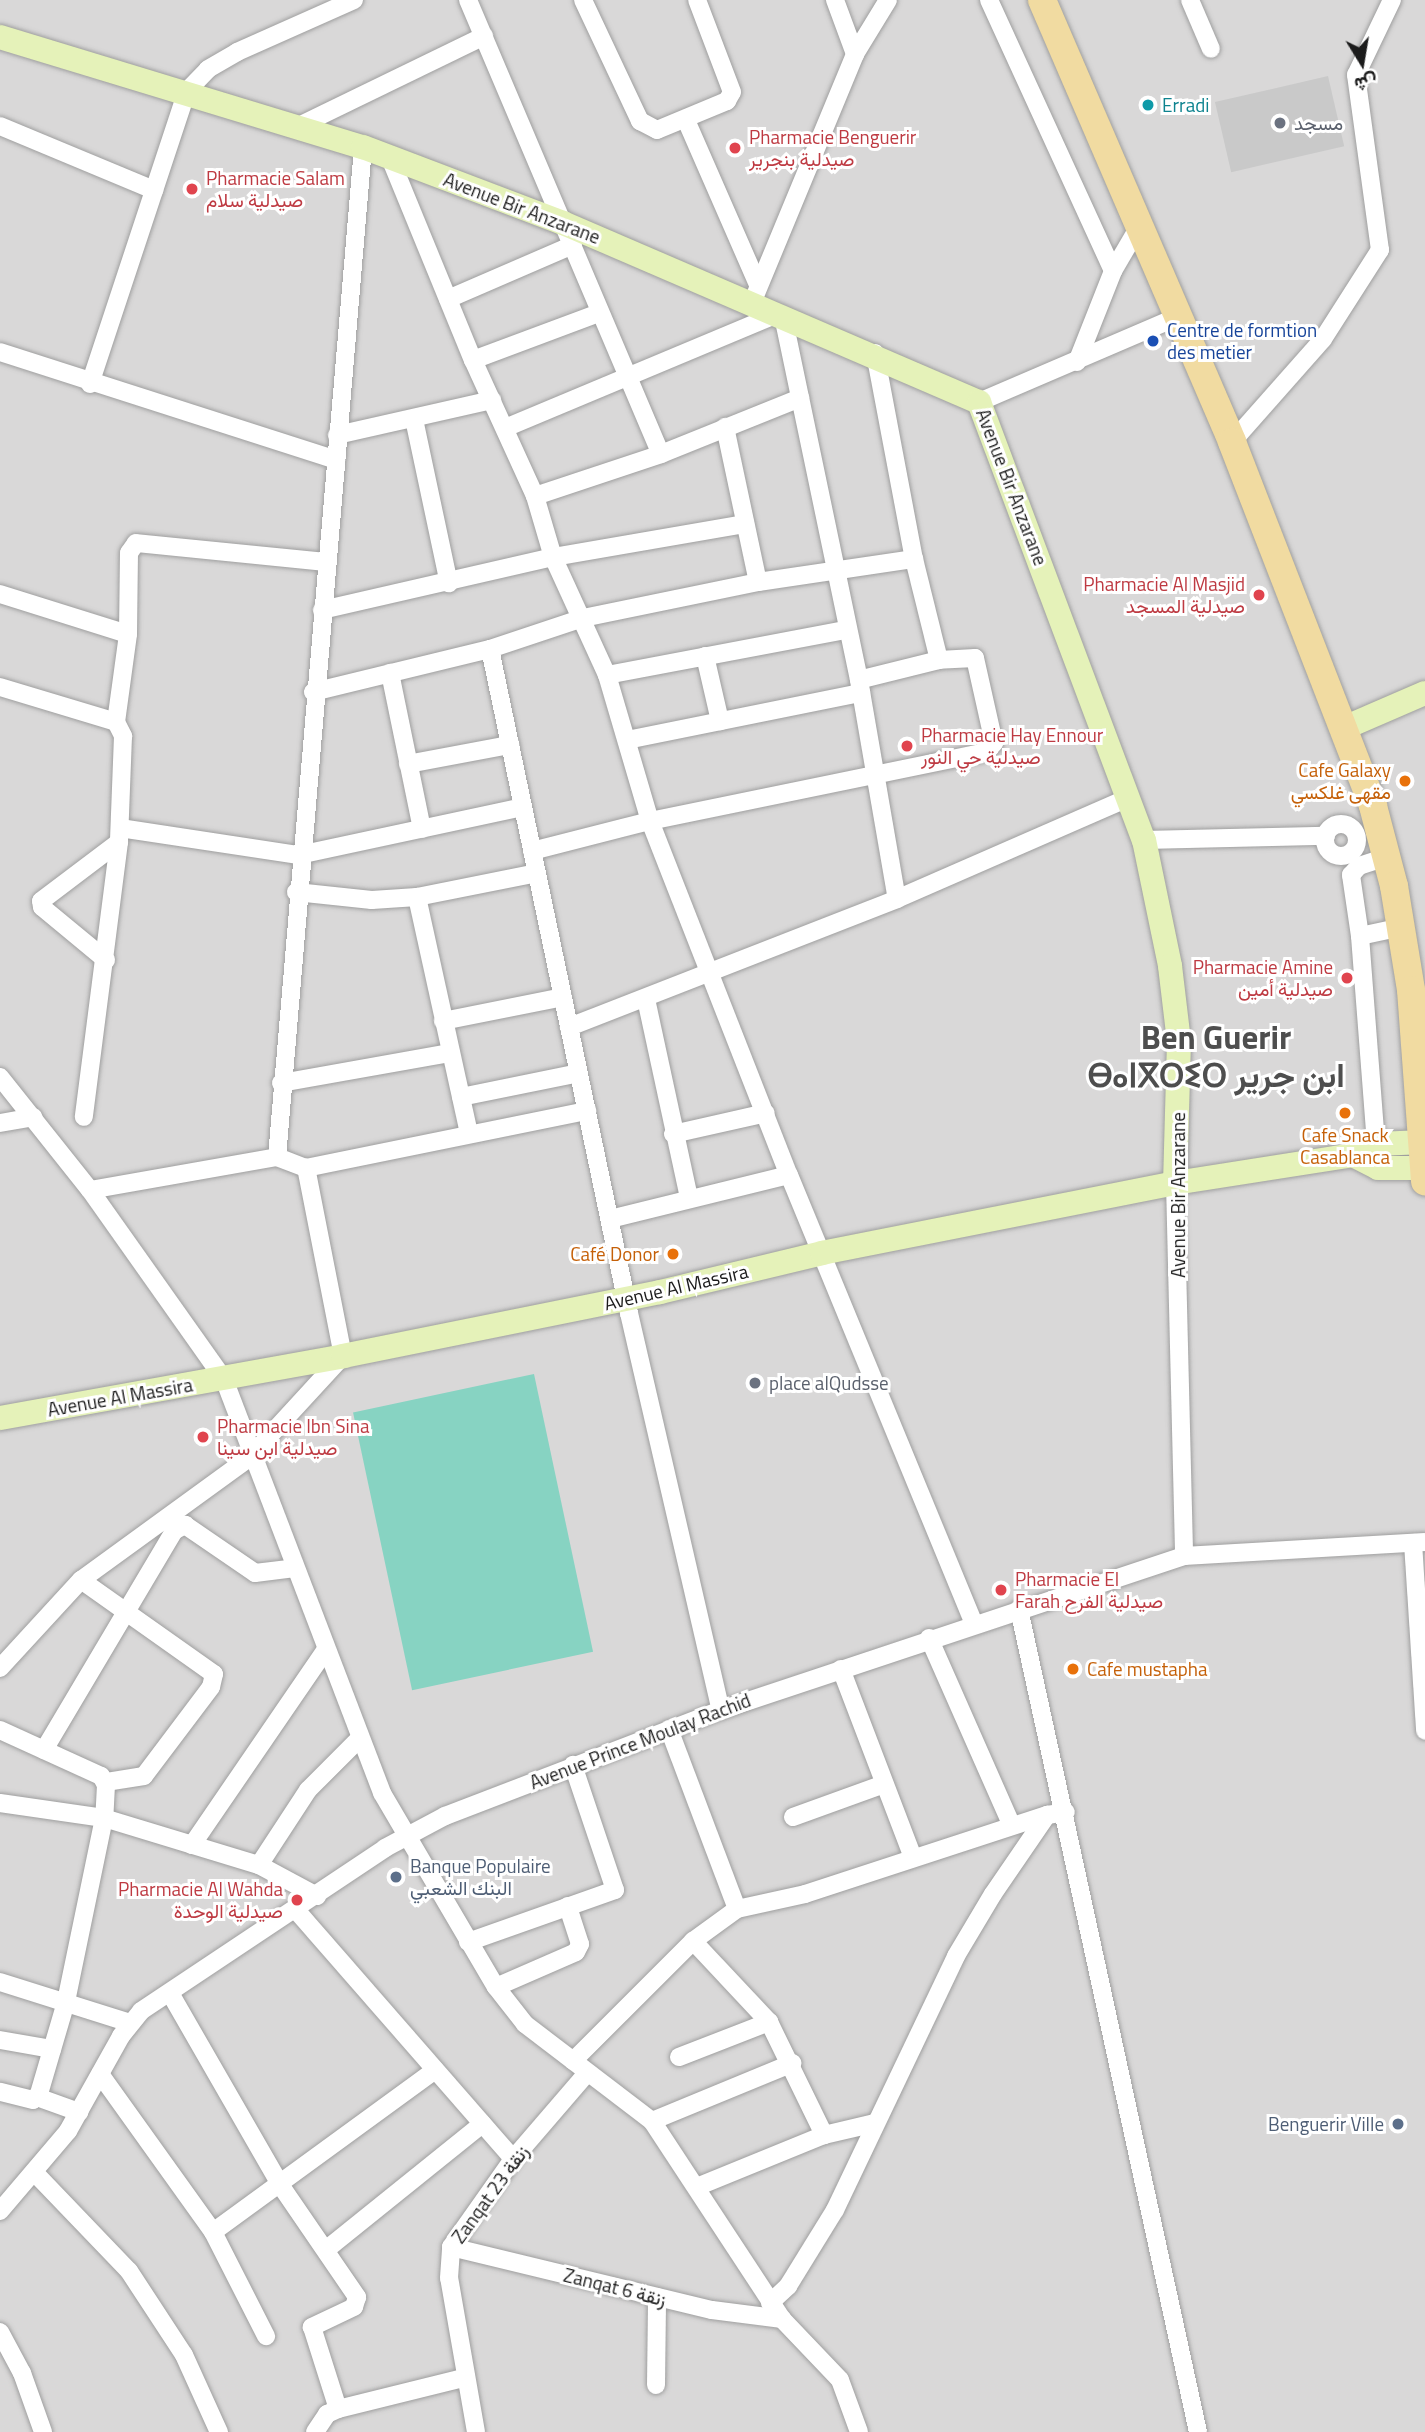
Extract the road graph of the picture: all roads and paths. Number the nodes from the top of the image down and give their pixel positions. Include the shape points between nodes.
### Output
1 (354, 0) edge
2 (468, 0) edge
3 (583, 0) edge
4 (697, 0) edge
5 (835, 0) edge
6 (888, 0) edge
7 (989, 0) edge
8 (1190, 0) edge
9 (1392, 0) edge
10 (328, 5) edge
11 (1052, 8) edge
12 (484, 36) junction
13 (0, 37) edge
14 (1211, 49) dead end
15 (855, 54) junction
16 (187, 91) junction
17 (685, 120) junction
18 (0, 126) edge
19 (297, 127) junction
20 (363, 147) junction
21 (390, 158) junction
22 (154, 190) junction
23 (1137, 230) junction
24 (568, 234) junction
25 (1113, 271) junction
26 (755, 294) junction
27 (448, 299) junction
28 (599, 313) junction
29 (780, 315) junction
30 (1175, 318) junction
31 (0, 352) edge
32 (875, 353) junction
33 (473, 360) junction
34 (1077, 362) junction
35 (628, 375) junction
36 (90, 384) junction
37 (800, 398) junction
38 (492, 400) junction
39 (979, 402) junction
40 (414, 419) junction
41 (725, 427) junction
42 (505, 428) junction
43 (337, 435) junction
44 (1231, 442) junction
45 (661, 454) junction
46 (336, 460) junction
47 (536, 496) junction
48 (745, 524) junction
49 (553, 557) junction
50 (914, 559) junction
51 (327, 562) junction
52 (835, 569) junction
53 (758, 582) junction
54 (449, 583) junction
55 (0, 594) edge
56 (322, 610) junction
57 (583, 618) junction
58 (846, 631) junction
59 (128, 634) junction
60 (490, 649) junction
61 (705, 656) junction
62 (939, 660) junction
63 (390, 673) junction
64 (607, 675) junction
65 (0, 687) edge
66 (860, 687) junction
67 (313, 692) junction
68 (1425, 693) edge
69 (720, 721) junction
70 (116, 722) junction
71 (1344, 728) junction
72 (627, 740) junction
73 (510, 745) junction
74 (408, 764) junction
75 (876, 776) junction
76 (1126, 799) junction
77 (523, 807) junction
78 (650, 821) junction
79 (422, 829) junction
80 (120, 835) junction
81 (1144, 840) junction
82 (1375, 844) junction
83 (532, 852) junction
84 (299, 855) junction
85 (537, 873) junction
86 (296, 892) junction
87 (417, 897) junction
88 (897, 899) junction
89 (1402, 927) junction
90 (1360, 936) junction
91 (106, 960) junction
92 (712, 974) junction
93 (563, 997) junction
94 (646, 999) junction
95 (443, 1021) junction
96 (569, 1027) junction
97 (1422, 1050) edge
98 (450, 1053) junction
99 (579, 1073) junction
100 (0, 1077) edge
101 (281, 1083) junction
102 (461, 1097) junction
103 (587, 1111) junction
104 (766, 1113) junction
105 (33, 1117) junction
106 (84, 1117) dead end
107 (0, 1123) edge
108 (470, 1133) junction
109 (674, 1134) junction
110 (1376, 1144) junction
111 (1353, 1155) junction
112 (276, 1157) junction
113 (1424, 1160) edge
114 (306, 1168) junction
115 (789, 1175) junction
116 (1175, 1183) junction
117 (90, 1190) junction
118 (689, 1198) junction
119 (610, 1219) junction
120 (822, 1253) junction
121 (626, 1298) junction
122 (343, 1356) junction
123 (223, 1379) junction
124 (0, 1418) edge
125 (250, 1457) junction
126 (1419, 1542) edge
127 (1184, 1556) junction
128 (293, 1568) junction
129 (81, 1580) junction
130 (1019, 1609) junction
131 (124, 1610) junction
132 (974, 1623) junction
133 (929, 1638) junction
134 (325, 1651) junction
135 (0, 1668) edge
136 (841, 1669) junction
137 (721, 1710) junction
138 (669, 1729) junction
139 (0, 1730) edge
140 (1425, 1731) edge
141 (360, 1738) junction
142 (44, 1750) junction
143 (573, 1765) junction
144 (105, 1782) junction
145 (884, 1784) junction
146 (0, 1803) edge
147 (1066, 1812) junction
148 (1047, 1815) junction
149 (793, 1817) dead end
150 (104, 1818) junction
151 (1011, 1824) junction
152 (407, 1834) junction
153 (192, 1845) junction
154 (913, 1858) junction
155 (259, 1865) junction
156 (317, 1896) junction
157 (568, 1906) junction
158 (737, 1909) junction
159 (296, 1910) junction
160 (693, 1941) junction
161 (468, 1942) junction
162 (0, 1982) edge
163 (496, 1987) junction
164 (170, 1993) junction
165 (66, 2002) junction
166 (130, 2022) junction
167 (769, 2022) junction
168 (0, 2040) edge
169 (52, 2049) junction
170 (678, 2057) dead end
171 (793, 2063) junction
172 (580, 2067) junction
173 (435, 2070) junction
174 (100, 2074) junction
175 (0, 2092) edge
176 (33, 2097) junction
177 (79, 2112) junction
178 (652, 2121) junction
179 (874, 2123) junction
180 (482, 2124) junction
181 (824, 2135) junction
182 (513, 2159) junction
183 (34, 2172) junction
184 (281, 2186) junction
185 (699, 2186) junction
186 (0, 2211) edge
187 (213, 2232) junction
188 (451, 2247) junction
189 (328, 2248) junction
190 (657, 2297) junction
191 (770, 2303) junction
192 (782, 2319) junction
193 (1, 2335) edge
194 (266, 2336) dead end
195 (463, 2378) junction
196 (656, 2385) dead end
197 (338, 2409) junction
198 (43, 2432) edge
199 (219, 2432) edge
200 (315, 2432) edge
201 (476, 2432) edge
202 (859, 2432) edge
203 (1198, 2432) edge

1 - 10 street
2 - 12 street
3 - 17 street via 640,121 657,130
4 - 17 street via 732,92 727,101
5 - 15 street
6 - 15 street
7 - 25 street
8 - 14 street
9 - 44 street via 1356,75 1380,250 1323,339
10 - 16 street via 208,69
11 - 23 main road
12 - 19 street
12 - 24 street
13 - 16 street, Avenue Bir Anzarane
15 - 26 street
16 - 19 street, Avenue Bir Anzarane
16 - 22 street
17 - 26 street
18 - 22 street
19 - 20 street, Avenue Bir Anzarane
20 - 21 street, Avenue Bir Anzarane
20 - 43 street
21 - 24 street, Avenue Bir Anzarane
21 - 27 street
22 - 36 street
23 - 25 street
23 - 30 main road
24 - 26 street, Avenue Bir Anzarane
24 - 27 street
24 - 28 street
25 - 34 street
26 - 29 street, Avenue Bir Anzarane
27 - 33 street
28 - 33 street
28 - 35 street
29 - 32 street, Avenue Bir Anzarane
29 - 35 street
29 - 37 street
30 - 34 street
30 - 44 main road
31 - 36 street
32 - 39 street, Avenue Bir Anzarane
32 - 50 street
33 - 38 street
34 - 39 street
35 - 42 street
35 - 45 street
36 - 46 street
37 - 41 street
37 - 52 street
38 - 40 street
38 - 42 street
39 - 76 street, Avenue Bir Anzarane
40 - 43 street
40 - 54 street
41 - 45 street
41 - 48 street
42 - 47 street
43 - 46 street
44 - 71 main road
45 - 47 street
46 - 51 street
47 - 49 street
48 - 49 street
48 - 53 street
49 - 54 street
49 - 57 street
50 - 52 street
50 - 62 street
51 - 56 street
51 - 59 street via 136,543 129,560
52 - 53 street
52 - 58 street
53 - 57 street
54 - 56 street
55 - 59 street
56 - 67 street
57 - 60 street
57 - 64 street
58 - 61 street
58 - 66 street
59 - 70 street
60 - 63 street
60 - 73 street
61 - 64 street
61 - 69 street
62 - 66 street
62 - 75 street via 969,655 978,663 994,743 986,751
63 - 67 street
63 - 74 street
64 - 72 street
65 - 70 street
66 - 69 street
66 - 75 street
67 - 84 street
68 - 71 street
69 - 72 street
70 - 80 street via 123,736
71 - 82 main road
72 - 78 street
73 - 74 street
73 - 77 street
74 - 79 street
75 - 78 street
75 - 88 street
76 - 81 street, Avenue Bir Anzarane
76 - 88 street
77 - 79 street
77 - 83 street
78 - 83 street
78 - 92 street
79 - 84 street
80 - 84 street
80 - 91 street
80 - 91 street via 41,901 42,907
81 - 82 street via 1326,836 1340,824
81 - 116 street, Avenue Bir Anzarane via 1170,966 1179,1041
82 - 89 main road
82 - 90 street via 1351,875
83 - 85 street
84 - 86 street
85 - 87 street
85 - 93 street
86 - 87 street via 372,900
86 - 101 street
87 - 95 street
88 - 92 street
89 - 90 street
89 - 97 main road
90 - 110 street
91 - 106 street
92 - 94 street
92 - 104 street
93 - 95 street
93 - 96 street
94 - 96 street
94 - 109 street
95 - 98 street
96 - 99 street
97 - 113 main road
98 - 101 street
98 - 102 street
99 - 102 street
99 - 103 street
100 - 105 street
101 - 112 street
102 - 108 street
103 - 108 street
103 - 119 street
104 - 109 street
104 - 115 street
105 - 107 street
105 - 117 street
108 - 114 street
109 - 118 street
110 - 111 street, Avenue Al Massira
110 - 113 street, Avenue Al Massira
111 - 113 street via 1378,1168
111 - 116 street, Avenue Al Massira
112 - 114 street
112 - 117 street
114 - 122 street
115 - 118 street
115 - 120 street
116 - 120 street, Avenue Al Massira
116 - 127 street, Avenue Bir Anzarane
117 - 123 street
118 - 119 street
119 - 121 street
120 - 121 street, Avenue Al Massira
120 - 132 street
121 - 122 street, Avenue Al Massira
121 - 137 street
122 - 123 street, Avenue Al Massira
122 - 125 street
123 - 124 street, Avenue Al Massira
123 - 125 street
125 - 128 street
125 - 129 street
126 - 127 street, Avenue Prince Moulay Rachid
126 - 140 street
127 - 130 street, Avenue Prince Moulay Rachid
128 - 131 street via 255,1573 185,1525 174,1531
128 - 134 street
129 - 131 street
129 - 135 street
130 - 132 street, Avenue Prince Moulay Rachid
130 - 147 street
131 - 142 street
131 - 144 street via 214,1674 211,1687 144,1776
132 - 133 street, Avenue Prince Moulay Rachid
133 - 136 street, Avenue Prince Moulay Rachid
133 - 151 street
134 - 141 street
134 - 153 street
136 - 137 street, Avenue Prince Moulay Rachid
136 - 145 street
137 - 138 street, Avenue Prince Moulay Rachid
138 - 143 street, Avenue Prince Moulay Rachid
138 - 158 street
139 - 142 street
141 - 152 street via 382,1793
141 - 155 street via 308,1790
142 - 144 street
143 - 152 street, Avenue Prince Moulay Rachid
143 - 157 street via 615,1888
144 - 150 street
145 - 149 street
145 - 154 street
146 - 150 street
147 - 148 street
147 - 203 street
148 - 151 street
148 - 179 street via 956,1956
150 - 153 street
150 - 165 street
151 - 154 street
152 - 156 street, Avenue Prince Moulay Rachid
152 - 161 street
153 - 155 street
154 - 158 street via 805,1894
155 - 156 street
156 - 159 street, Avenue Prince Moulay Rachid
157 - 161 street
157 - 163 street via 580,1944 576,1952
158 - 160 street, Zanqat 23 زنقة
159 - 164 street, Avenue Prince Moulay Rachid
159 - 173 street
160 - 167 street
160 - 172 street, Zanqat 23 زنقة
161 - 163 street
162 - 165 street
163 - 172 street via 525,2024
164 - 166 street, Avenue Prince Moulay Rachid
164 - 184 street
165 - 166 street
165 - 169 street
166 - 174 street, Avenue Prince Moulay Rachid
167 - 170 street
167 - 171 street
168 - 169 street
169 - 176 street
171 - 178 street
171 - 181 street
172 - 178 street
172 - 182 street, Zanqat 23 زنقة
173 - 180 street
173 - 184 street
174 - 177 street, Avenue Prince Moulay Rachid
174 - 187 street
175 - 176 street
176 - 177 street
177 - 183 street, Avenue Prince Moulay Rachid
178 - 185 street
179 - 181 street
179 - 191 street via 828,2221 788,2286
180 - 182 street
180 - 189 street
181 - 185 street
182 - 188 street, Zanqat 23 زنقة
183 - 186 street, Avenue Prince Moulay Rachid
183 - 199 street via 130,2271 184,2355
184 - 187 street
184 - 189 street
185 - 191 street
187 - 194 street
188 - 190 street, Zanqat 6 زنقة
188 - 195 street, Zanqat 23 زنقة via 449,2278
189 - 197 street via 357,2297 354,2308 312,2328
190 - 192 street, Zanqat 6 زنقة
190 - 196 street
191 - 192 street
192 - 202 street via 840,2380
193 - 198 street
195 - 197 street
195 - 201 street, Zanqat 23 زنقة
197 - 200 street via 327,2414

